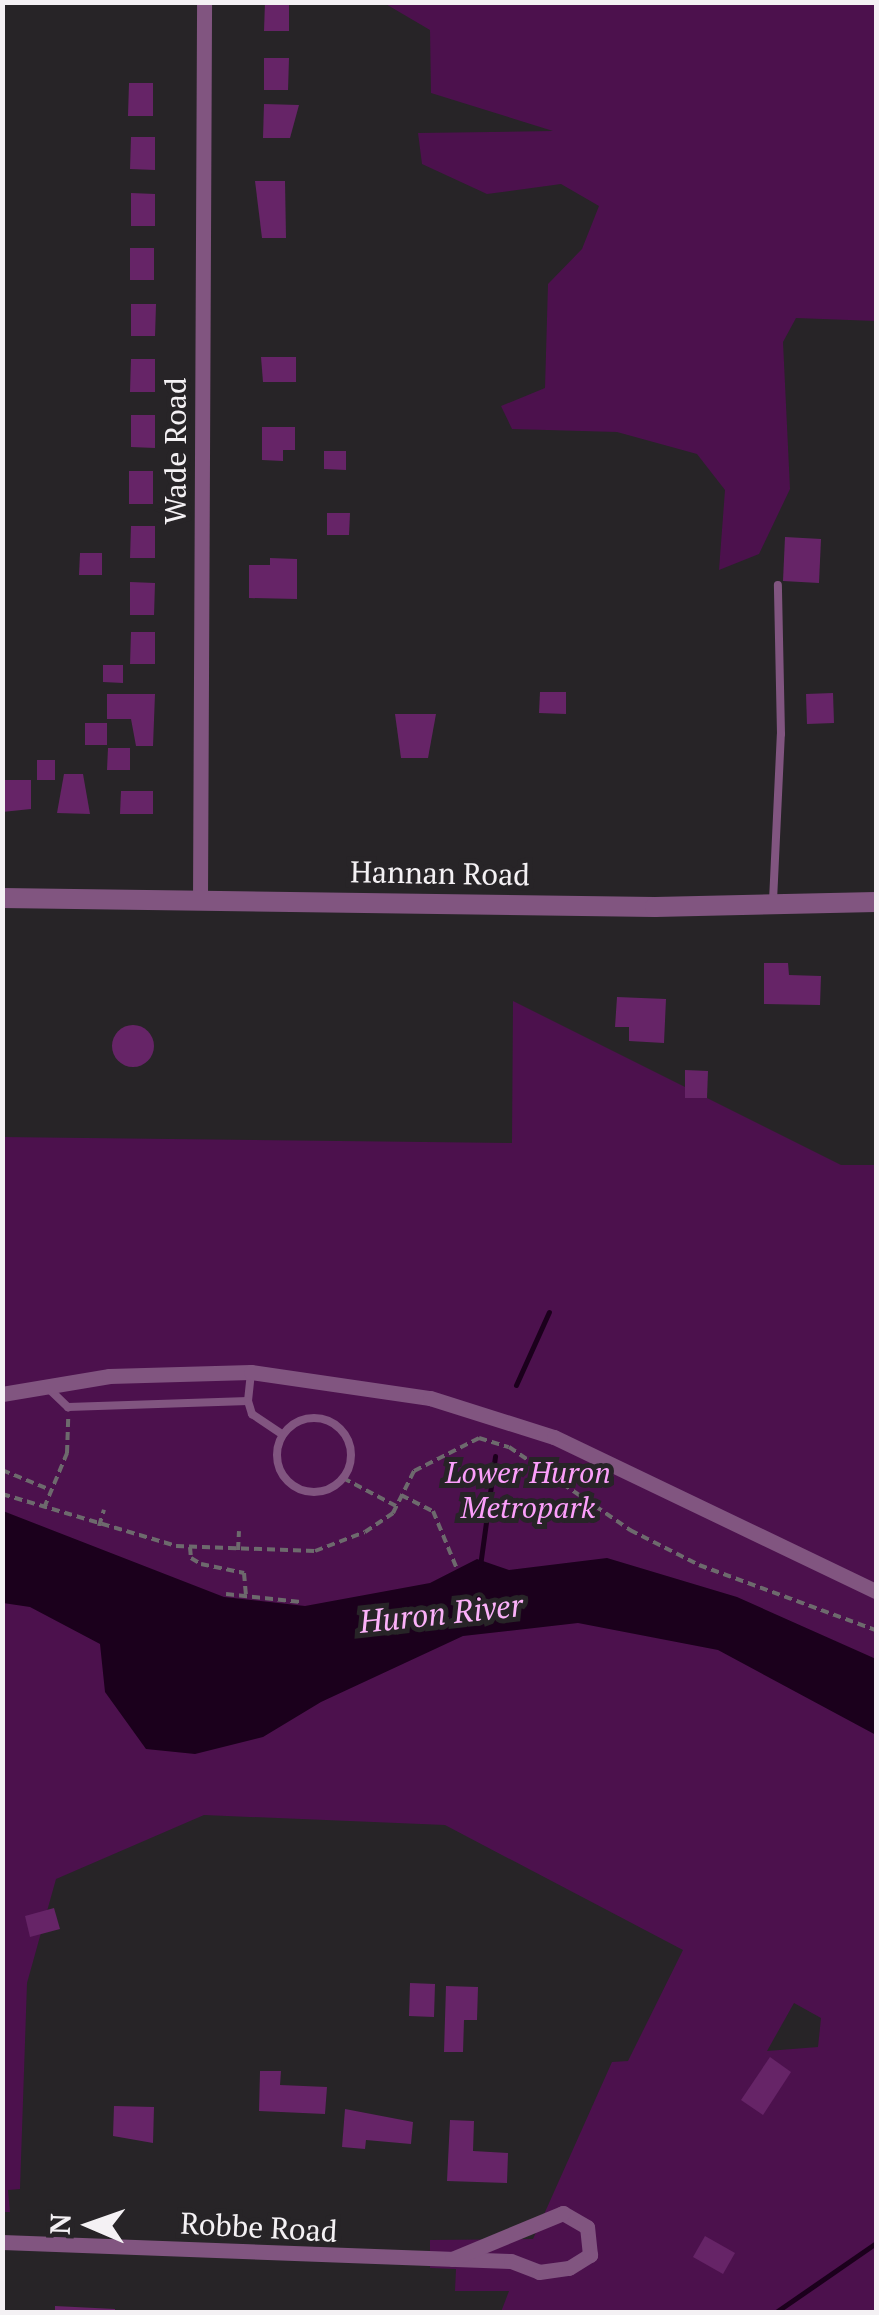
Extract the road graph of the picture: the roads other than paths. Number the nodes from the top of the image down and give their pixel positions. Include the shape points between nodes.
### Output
1 (204, 2) edge
2 (778, 585) dead end
3 (2, 898) edge
4 (200, 900) junction
5 (876, 902) edge
6 (773, 905) junction
7 (251, 1372) junction
8 (45, 1385) junction
9 (2, 1394) edge
10 (248, 1400) junction
11 (283, 1436) junction
12 (876, 1591) edge
13 (2, 2242) edge
14 (452, 2259) junction

1 - 4 street, Wade Road
2 - 6 lane via 781,734
3 - 4 street, Hannan Road
4 - 6 street, Hannan Road
5 - 6 street, Hannan Road
7 - 8 street via 150,1373
7 - 10 lane
7 - 12 street via 378,1387 506,1420 602,1458
8 - 9 street
8 - 10 lane via 68,1408
10 - 11 lane via 252,1414
11 - 11 lane via 310,1418 334,1424 350,1442 343,1478 315,1492 293,1486 278,1466
13 - 14 street, Robbe Road
14 - 14 street, Robbe Road via 511,2261 539,2272 569,2268 590,2255 587,2227 563,2213

